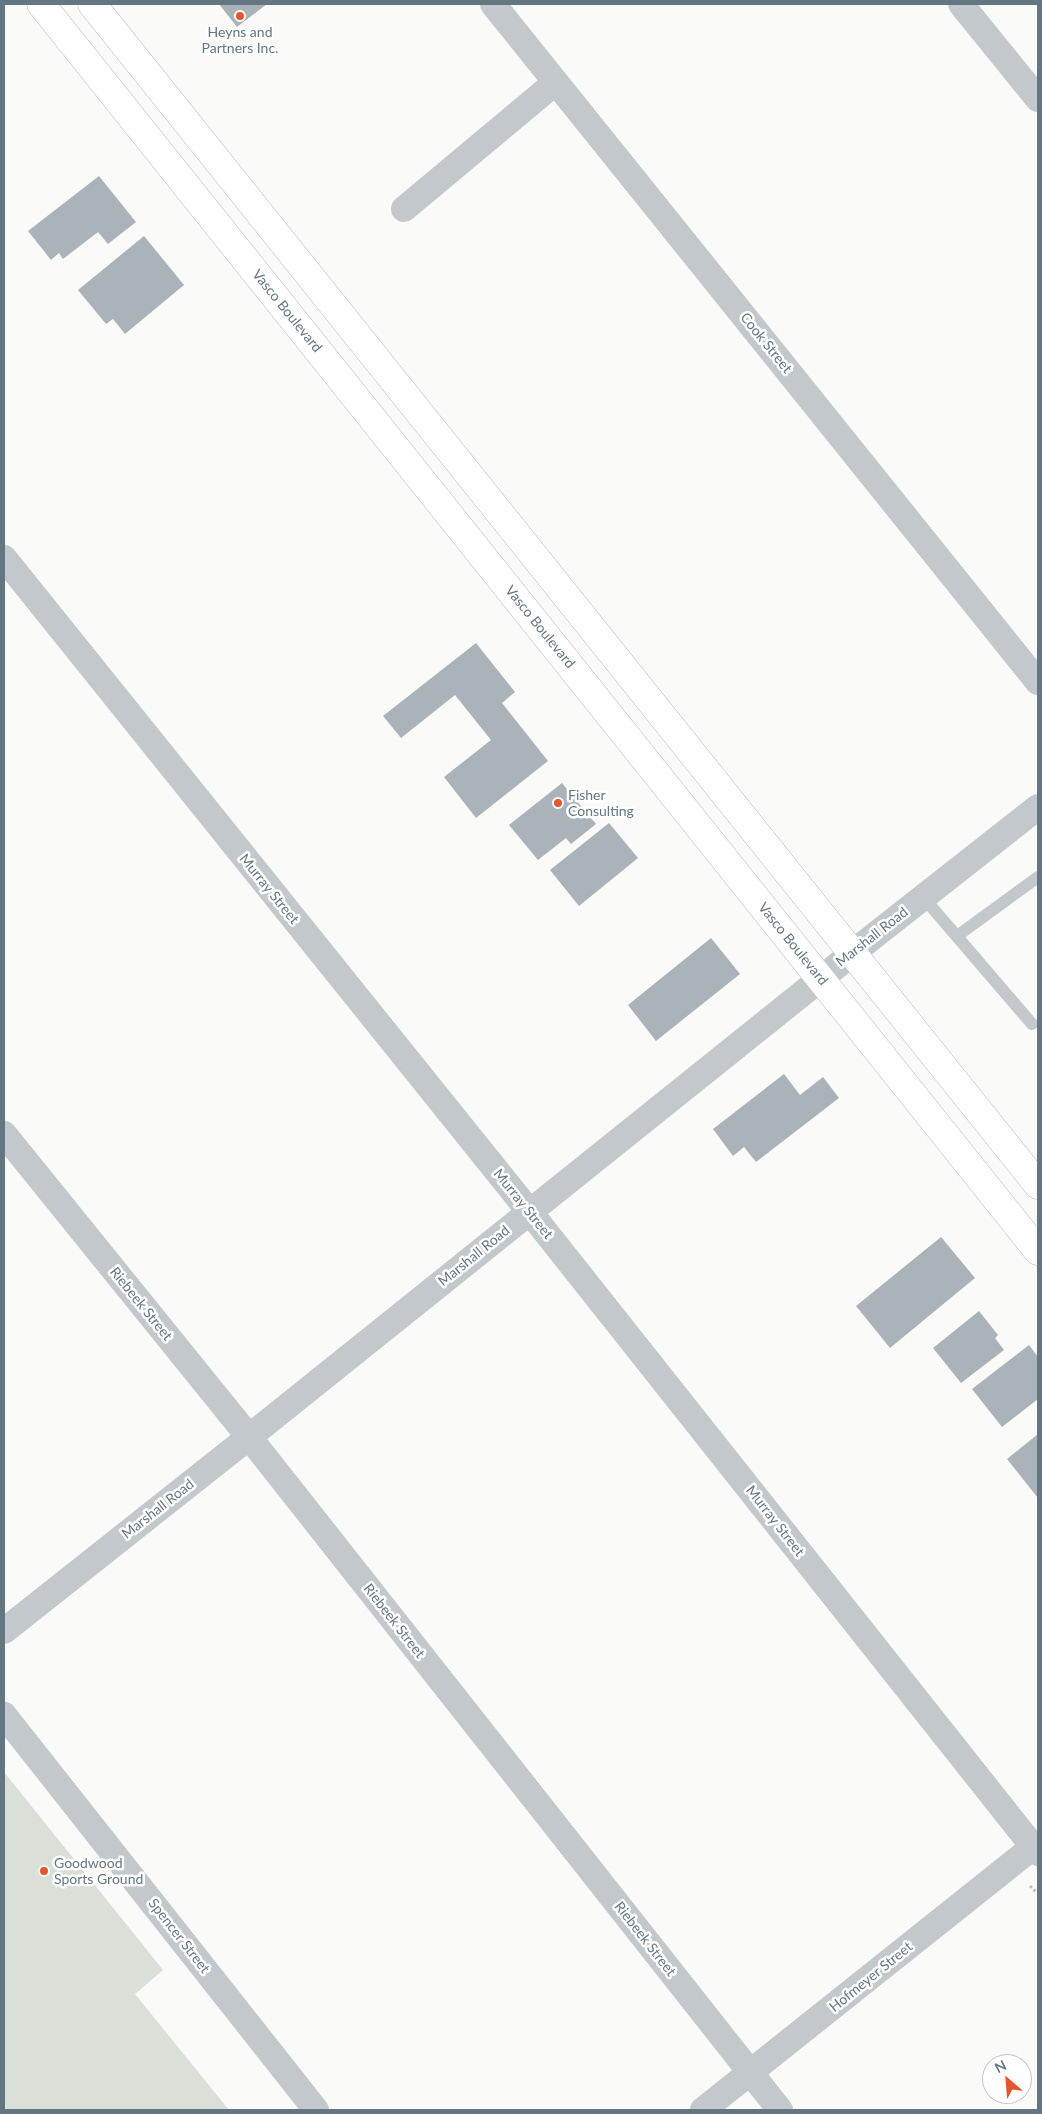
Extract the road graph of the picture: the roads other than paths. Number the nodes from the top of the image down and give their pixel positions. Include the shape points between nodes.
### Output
1 (41, 4) edge
2 (92, 4) edge
3 (493, 4) edge
4 (962, 4) edge
5 (556, 82) junction
6 (1038, 98) edge
7 (404, 209) dead end
8 (4, 558) edge
9 (1038, 682) edge
10 (1038, 807) edge
11 (1038, 877) edge
12 (923, 897) junction
13 (957, 936) junction
14 (852, 953) junction
15 (820, 979) junction
16 (1032, 1024) dead end
17 (4, 1134) edge
18 (1038, 1185) edge
19 (529, 1211) junction
20 (1038, 1251) edge
21 (249, 1437) junction
22 (4, 1630) edge
23 (4, 1715) edge
24 (1037, 1848) edge
25 (750, 2073) junction
26 (316, 2110) edge
27 (703, 2110) edge
28 (780, 2110) edge

1 - 15 main road, Vasco Boulevard
2 - 14 main road
3 - 5 street, Cook Street
4 - 6 street
5 - 7 street
5 - 9 street, Cook Street
8 - 19 street, Murray Street
10 - 12 street, Marshall Road
11 - 13 lane
12 - 13 lane
12 - 14 street, Marshall Road
13 - 16 lane
14 - 15 street, Marshall Road
14 - 18 main road
15 - 19 street, Marshall Road
15 - 20 main road, Vasco Boulevard
17 - 21 street, Riebeek Street
19 - 21 street, Marshall Road
19 - 24 street, Murray Street
21 - 22 street, Marshall Road
21 - 25 street, Riebeek Street
23 - 26 street, Spencer Street
24 - 25 street, Hofmeyer Street
25 - 27 street, Hofmeyer Street
25 - 28 street, Riebeek Street

